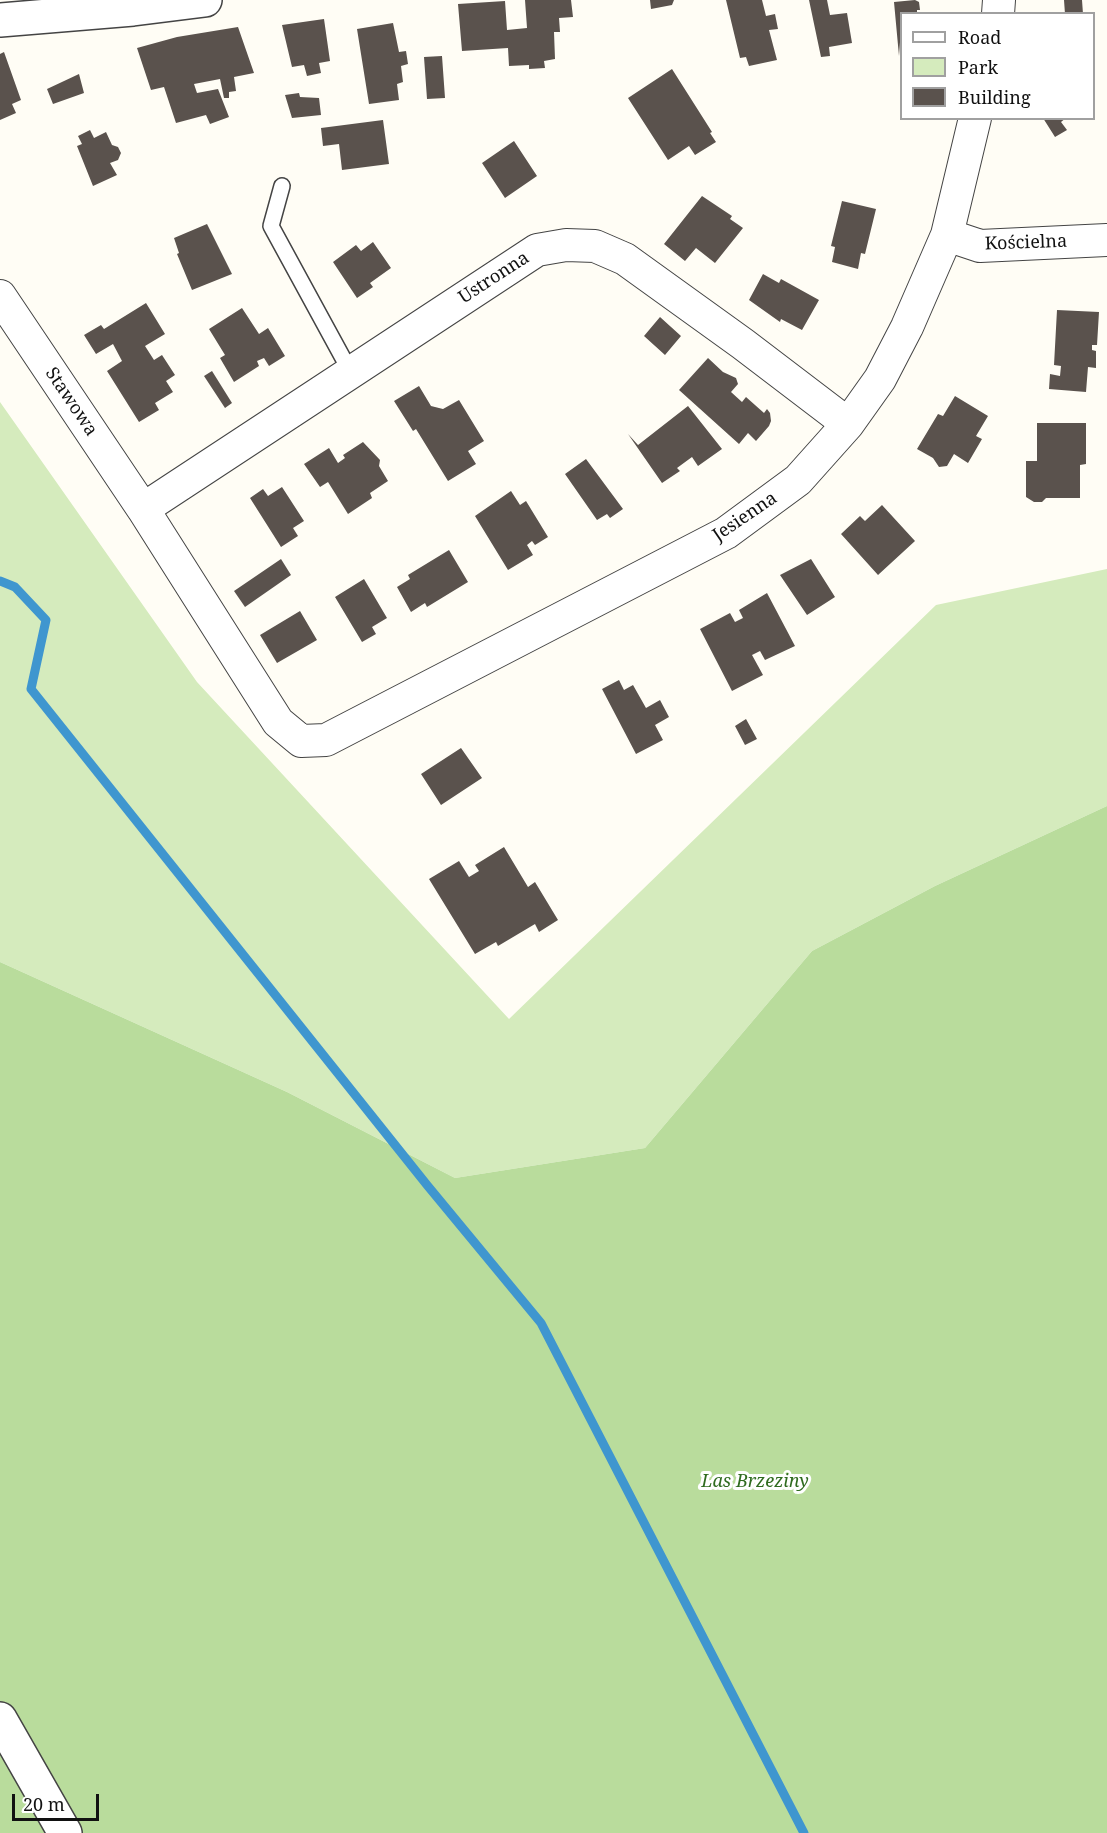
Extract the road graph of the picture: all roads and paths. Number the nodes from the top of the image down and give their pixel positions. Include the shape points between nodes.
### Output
1 (205, 0) edge
2 (0, 20) edge
3 (975, 120) edge
4 (282, 186) dead end
5 (947, 235) junction
6 (1107, 240) edge
7 (0, 296) edge
8 (350, 371) junction
9 (848, 424) junction
10 (143, 508) junction
11 (326, 740) joint
12 (0, 1719) edge
13 (65, 1833) edge

1 - 2 street
3 - 5 street, Jesienna
4 - 8 lane via 271,226
5 - 6 street, Kościelna via 980,246
5 - 9 street, Jesienna via 880,379
7 - 10 street, Stawowa
8 - 9 street, Ustronna via 537,250 595,246 625,259
8 - 10 street, Ustronna
9 - 11 street, Jesienna via 798,480 726,533
10 - 11 street, Stawowa via 279,722 301,741
12 - 13 street

